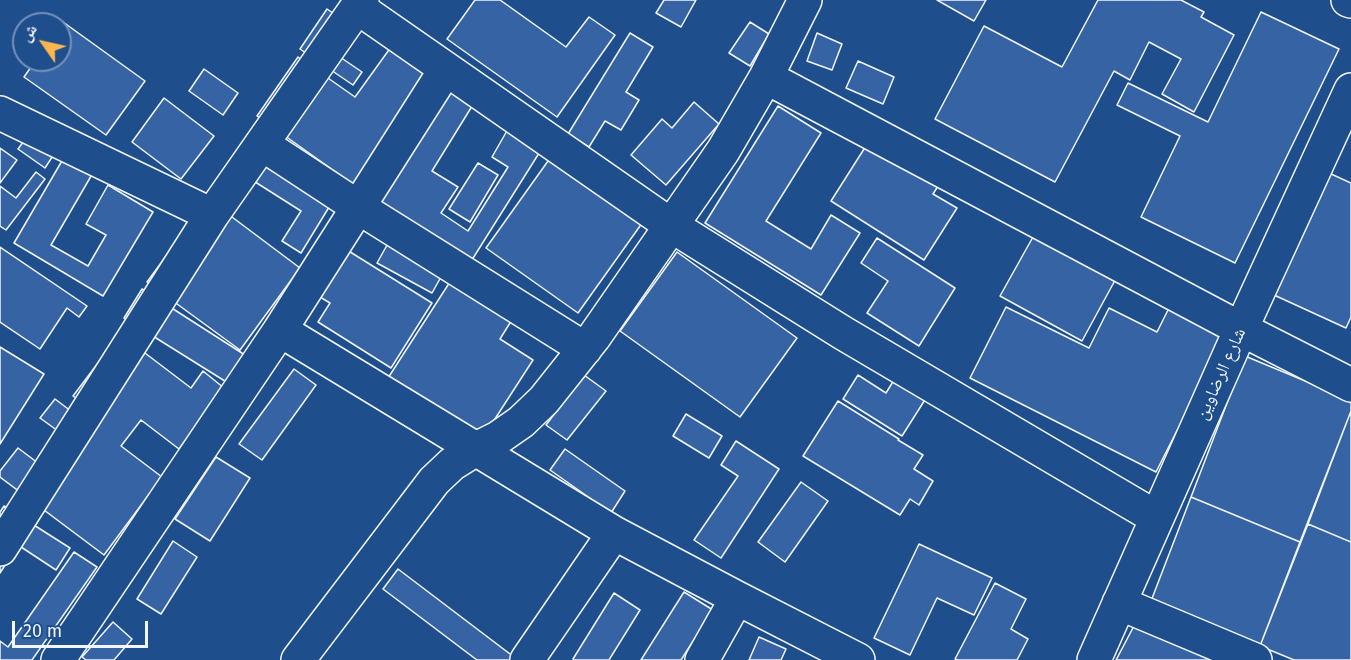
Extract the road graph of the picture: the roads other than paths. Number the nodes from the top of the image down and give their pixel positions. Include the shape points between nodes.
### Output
1 (805, 0) edge
2 (360, 4) edge
3 (446, 69) junction
4 (766, 77) junction
5 (1351, 90) edge
6 (0, 113) edge
7 (261, 144) junction
8 (358, 207) junction
9 (212, 215) junction
10 (672, 226) junction
11 (1241, 329) junction
12 (280, 330) junction
13 (585, 349) junction
14 (1351, 384) edge
15 (476, 449) junction
16 (1157, 518) junction
17 (614, 533) junction
18 (0, 549) edge
19 (737, 598) junction
20 (1119, 603) junction
21 (58, 660) edge
22 (298, 660) edge
23 (526, 660) edge
24 (702, 660) edge
25 (858, 660) edge
26 (1094, 660) edge
27 (1255, 660) edge

1 - 4 street
2 - 3 street
2 - 7 street
3 - 8 street
3 - 10 street
4 - 10 street via 723,151
4 - 11 street
5 - 11 street, شارع الرضاوين
6 - 9 street
7 - 8 street
7 - 9 street
8 - 12 street
8 - 13 street
9 - 18 street
10 - 13 street
10 - 16 street via 843,333
11 - 14 street
11 - 16 street, شارع الرضاوين
12 - 15 street
12 - 21 street
13 - 15 street via 521,422
15 - 17 street
15 - 22 street via 434,481
16 - 20 street, شارع الرضاوين
17 - 19 street
17 - 23 street
19 - 24 street
19 - 25 street
20 - 26 street, شارع الرضاوين
20 - 27 street

